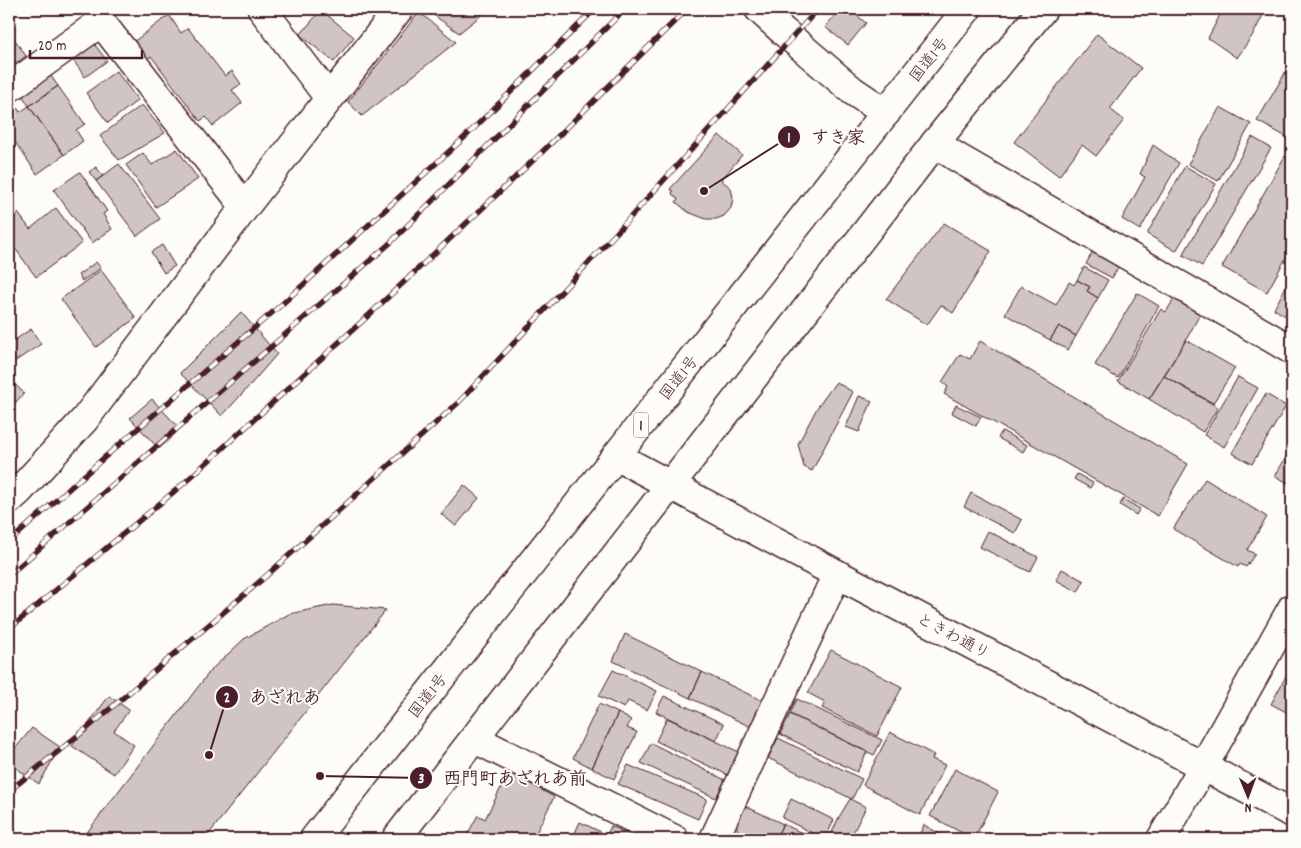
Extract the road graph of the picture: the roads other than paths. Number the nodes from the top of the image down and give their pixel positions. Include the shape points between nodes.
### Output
1 (262, 9) edge
2 (399, 9) edge
3 (759, 9) edge
4 (966, 9) edge
5 (1043, 9) edge
6 (9, 88) edge
7 (329, 98) junction
8 (886, 113) junction
9 (935, 143) junction
10 (245, 207) junction
11 (1292, 350) edge
12 (616, 456) junction
13 (670, 485) junction
14 (9, 500) edge
15 (836, 574) junction
16 (1292, 608) edge
17 (475, 739) junction
18 (1204, 766) junction
19 (1292, 813) edge
20 (314, 839) edge
21 (396, 839) edge
22 (674, 839) edge
23 (714, 839) edge
24 (1161, 839) edge

1 - 7 main road
2 - 7 main road
3 - 8 main road via 853,91
4 - 8 main road, 国道1号 / 1
5 - 9 main road
6 - 10 main road via 101,22
7 - 10 main road
8 - 12 main road, 国道1号 / 1
9 - 11 main road
9 - 13 main road
10 - 14 main road via 85,419
12 - 13 main road, ときわ通り
12 - 20 main road, 国道1号 / 1
13 - 15 main road, ときわ通り
13 - 17 main road
15 - 18 main road, ときわ通り
15 - 23 main road
16 - 18 main road
17 - 21 main road
17 - 22 main road
18 - 19 main road, ときわ通り
18 - 24 main road

